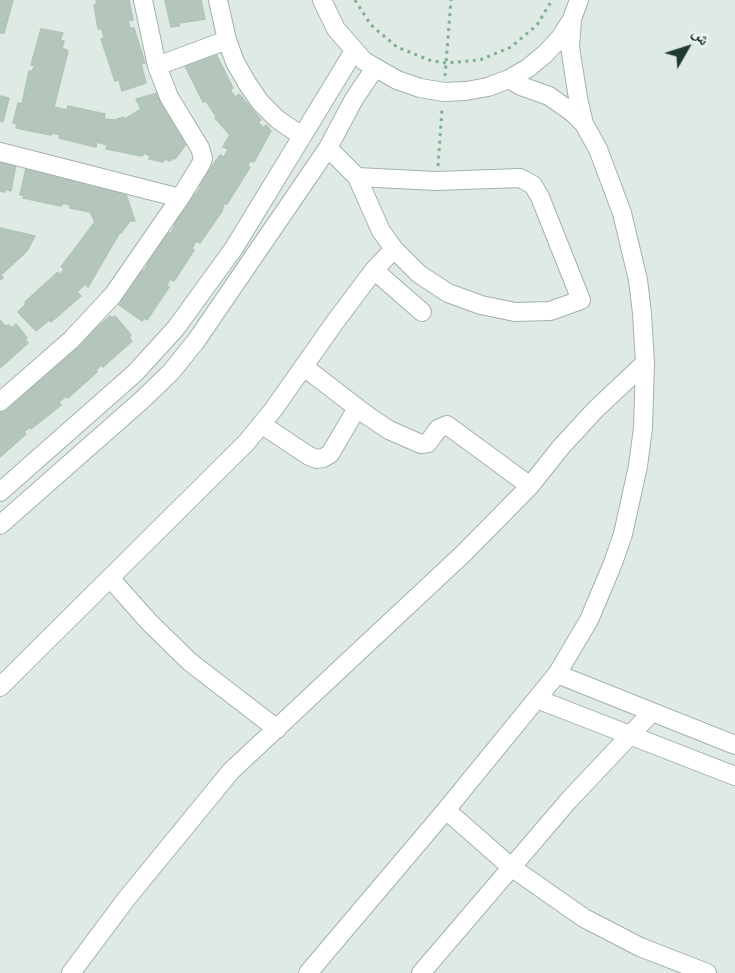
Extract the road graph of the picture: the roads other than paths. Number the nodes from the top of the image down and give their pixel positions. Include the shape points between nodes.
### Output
1 (143, 0) edge
2 (218, 0) edge
3 (322, 0) edge
4 (579, 0) edge
5 (572, 19) junction
6 (227, 40) junction
7 (354, 51) junction
8 (157, 66) junction
9 (375, 68) junction
10 (510, 79) junction
11 (584, 124) junction
12 (302, 136) junction
13 (328, 148) junction
14 (0, 152) edge
15 (357, 177) junction
16 (180, 198) junction
17 (394, 249) junction
18 (374, 270) junction
19 (422, 312) dead end
20 (645, 363) junction
21 (304, 367) junction
22 (0, 402) edge
23 (357, 408) junction
24 (261, 424) junction
25 (530, 486) junction
26 (0, 492) edge
27 (0, 525) edge
28 (110, 578) junction
29 (557, 674) junction
30 (0, 687) edge
31 (537, 699) junction
32 (652, 712) junction
33 (277, 729) junction
34 (630, 735) junction
35 (735, 745) edge
36 (735, 776) edge
37 (446, 810) junction
38 (511, 867) junction
39 (71, 973) edge
40 (308, 973) edge
41 (421, 973) edge
42 (707, 973) edge

1 - 8 street
2 - 6 street
3 - 7 street via 336,29
4 - 5 street
5 - 10 street via 545,54
5 - 11 street via 570,47
6 - 8 street
6 - 12 street via 246,83 260,102
7 - 9 street
7 - 12 street
8 - 16 street via 203,158
9 - 10 street via 397,80 444,92 488,87
9 - 13 street
10 - 11 street via 549,96
11 - 20 street via 611,181 631,246
12 - 26 street via 234,248 176,328 112,394
13 - 15 street
13 - 27 street via 171,372
14 - 16 street
15 - 17 street via 381,231
15 - 17 street via 436,181 520,178 533,185 581,300 550,311 515,312 481,306 448,293 419,274
16 - 22 street via 93,319
17 - 18 street
18 - 19 street
18 - 21 street
20 - 25 street via 596,409
20 - 29 street via 640,447 623,534 589,620
21 - 23 street
21 - 24 street
23 - 24 street via 330,454 317,459
23 - 25 street via 389,430 421,444 428,443 438,429 447,425
24 - 28 street
25 - 33 street
28 - 30 street
28 - 33 street via 190,662
29 - 31 street
29 - 32 street
31 - 34 street
31 - 37 street
32 - 34 street
32 - 35 street
33 - 39 street via 210,796
34 - 36 street
34 - 38 street
37 - 38 street
37 - 40 street
38 - 41 street
38 - 42 street via 603,928

